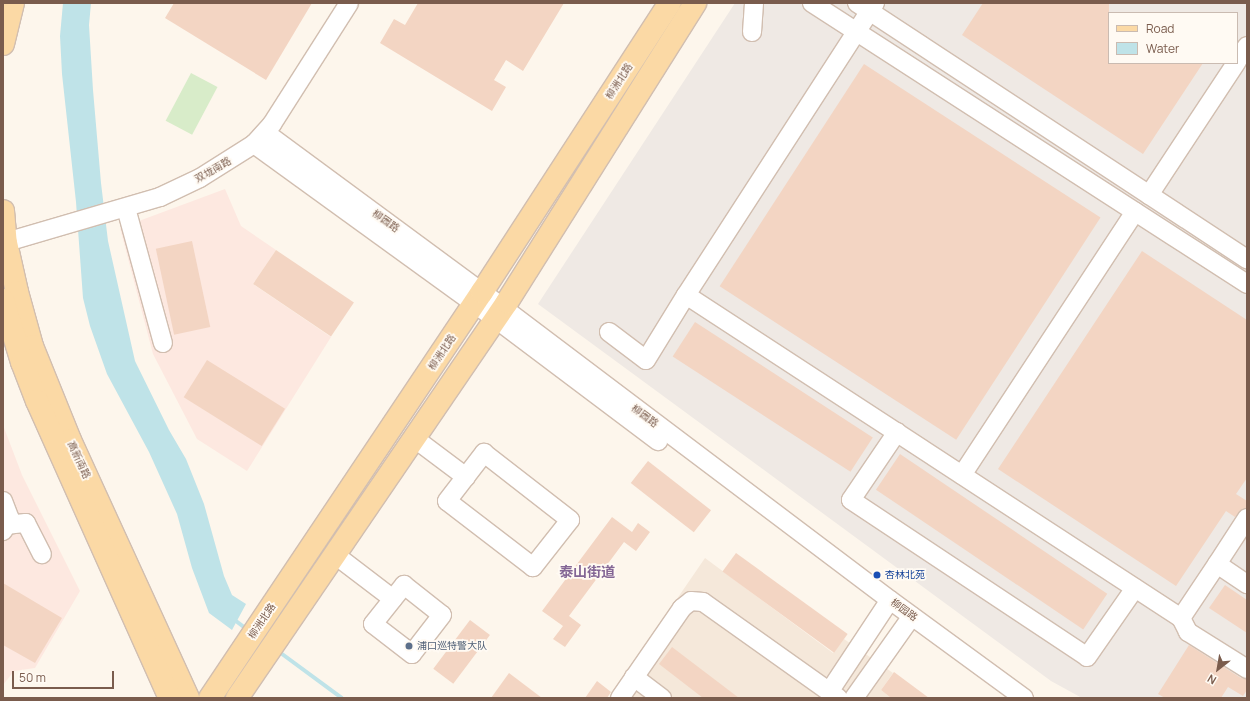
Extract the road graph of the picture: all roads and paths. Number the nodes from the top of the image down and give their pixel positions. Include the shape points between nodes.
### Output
1 (13, 3) edge
2 (349, 3) edge
3 (670, 3) edge
4 (695, 3) edge
5 (754, 3) edge
6 (812, 3) edge
7 (867, 6) edge
8 (856, 31) junction
9 (752, 32) dead end
10 (3, 44) edge
11 (1247, 46) edge
12 (1238, 59) edge
13 (1235, 64) edge
14 (260, 138) junction
15 (1148, 194) junction
16 (122, 209) junction
17 (3, 211) edge
18 (1135, 212) junction
19 (5, 243) edge
20 (1247, 259) edge
21 (1247, 284) edge
22 (686, 295) junction
23 (478, 298) junction
24 (3, 300) edge
25 (499, 314) junction
26 (609, 332) dead end
27 (163, 343) dead end
28 (897, 432) junction
29 (414, 438) junction
30 (962, 475) junction
31 (466, 477) junction
32 (3, 501) edge
33 (1247, 518) edge
34 (5, 528) edge
35 (42, 554) dead end
36 (334, 554) junction
37 (1217, 564) junction
38 (1247, 584) edge
39 (1135, 588) junction
40 (392, 599) dead end
41 (886, 605) junction
42 (1181, 618) junction
43 (908, 621) junction
44 (1247, 669) edge
45 (634, 677) junction
46 (242, 690) edge
47 (833, 695) edge
48 (170, 698) edge
49 (188, 698) edge
50 (210, 698) edge
51 (620, 698) edge
52 (662, 698) edge
53 (854, 698) edge
54 (1005, 698) edge
55 (1024, 698) edge

1 - 10 main road
2 - 14 street, 双垅南路
3 - 23 main road, 柳洲北路
4 - 25 main road
5 - 9 street
6 - 8 street
7 - 8 street
7 - 15 street
8 - 18 street
8 - 22 street
11 - 12 street
13 - 15 street
14 - 16 street, 双垅南路 via 200,178 160,197
14 - 23 street, 柳园路
15 - 18 street
15 - 18 street
15 - 20 street
16 - 19 street, 双垅南路
16 - 27 street
17 - 19 main road, 高新南路
18 - 21 street
18 - 30 street
19 - 49 main road, 高新南路 via 32,346 70,440
22 - 26 street via 646,360
22 - 28 street
23 - 25 street, 柳园路
23 - 50 main road, 柳洲北路
24 - 48 main road, 高新南路 via 37,402
25 - 29 main road
25 - 41 street, 柳园路
28 - 30 street
28 - 39 street via 851,500 1087,657
29 - 31 street
29 - 36 main road
30 - 39 street
31 - 31 street via 447,501 533,568 570,520 484,453
32 - 34 street via 10,519
33 - 37 street
34 - 35 street via 26,523
36 - 40 street
36 - 46 main road
37 - 38 street
37 - 42 street
39 - 42 street
41 - 43 street, 柳园路
41 - 47 street
42 - 44 street via 1188,632
43 - 53 street
43 - 54 street, 柳园路
43 - 55 street, 柳园路
45 - 47 street via 682,608 691,601 703,602
45 - 51 street
45 - 52 street

